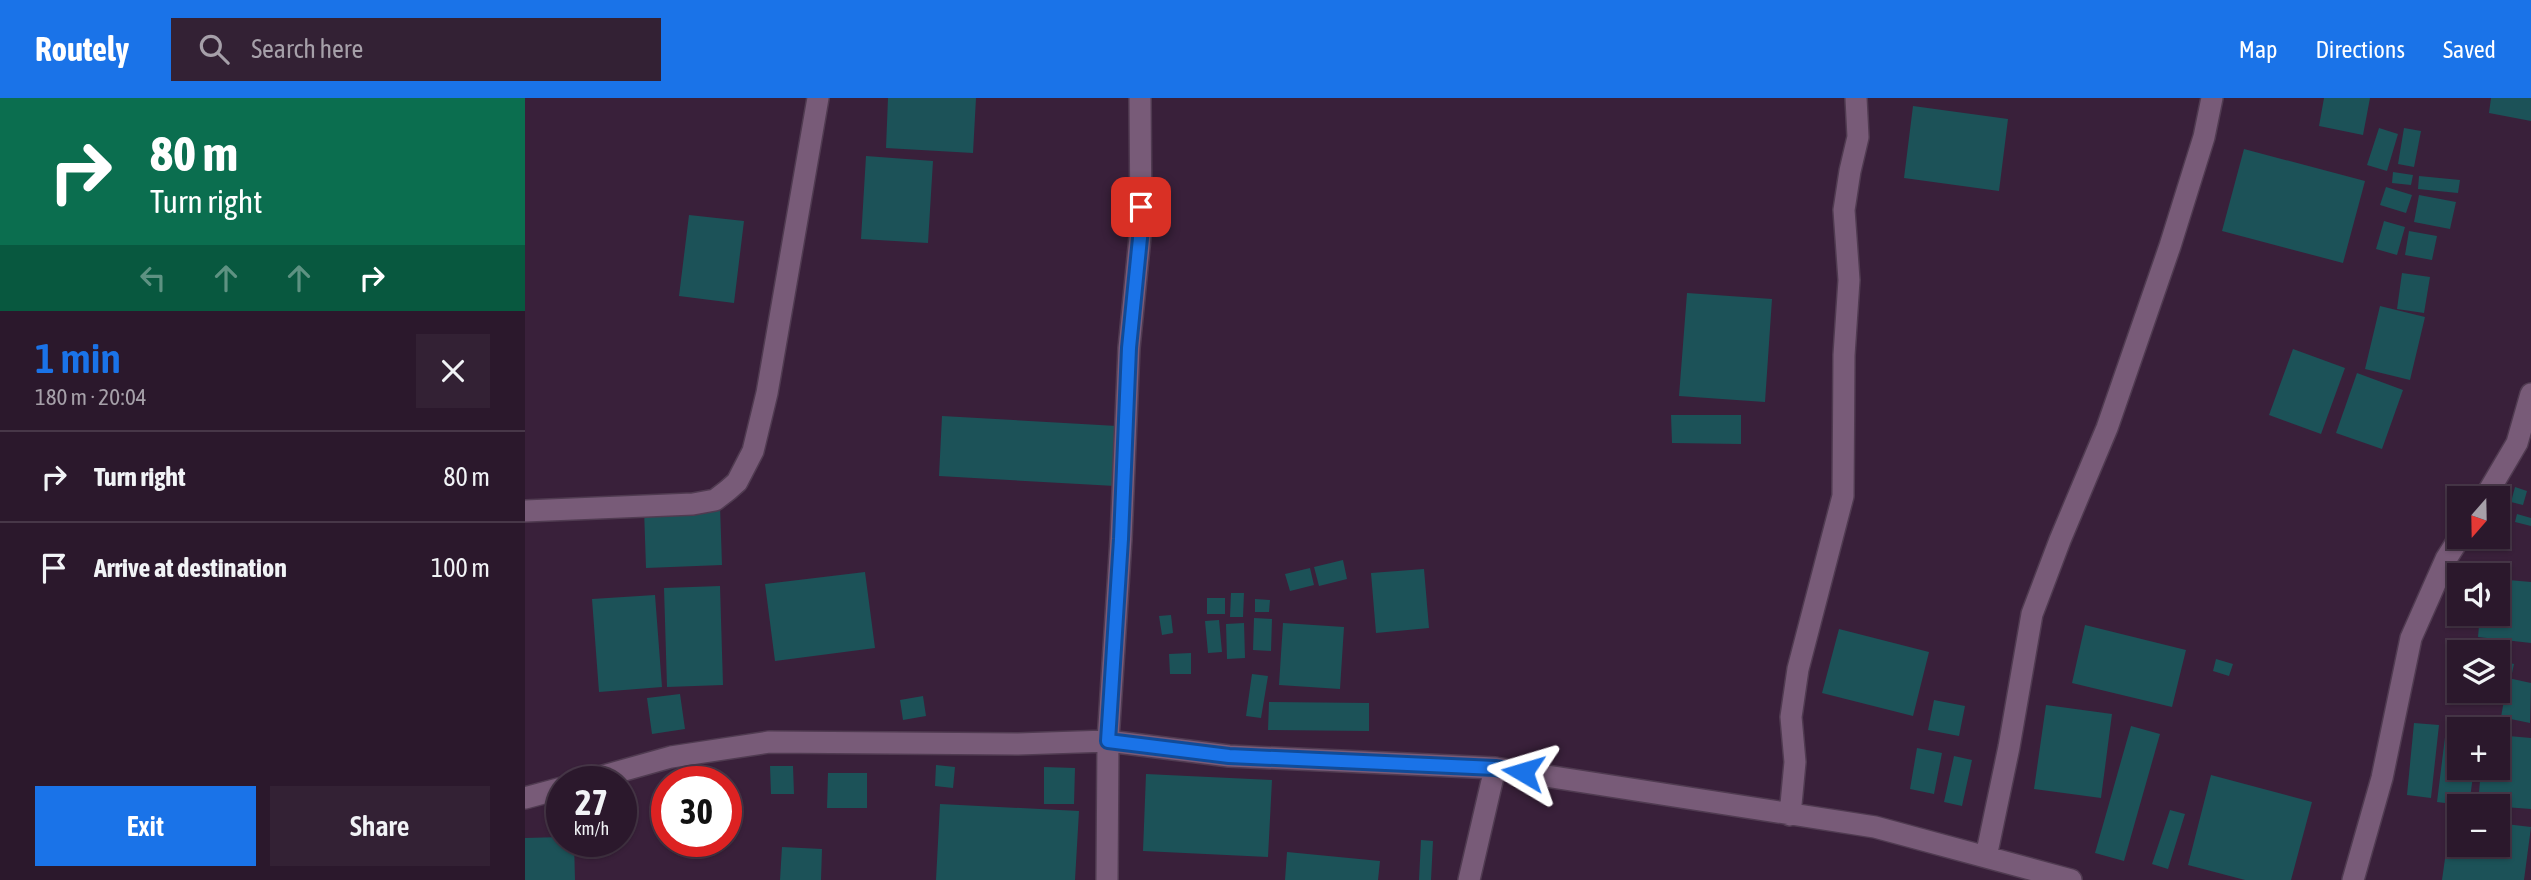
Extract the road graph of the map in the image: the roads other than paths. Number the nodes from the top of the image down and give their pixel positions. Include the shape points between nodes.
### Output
1 (818, 98) edge
2 (1140, 98) edge
3 (1856, 98) edge
4 (2212, 98) edge
5 (2531, 394) edge
6 (2492, 486) edge
7 (525, 511) edge
8 (2452, 550) edge
9 (1108, 741) junction
10 (637, 767) edge
11 (1495, 768) junction
12 (546, 793) edge
13 (525, 799) edge
14 (1790, 815) junction
15 (1986, 857) junction
16 (1107, 880) edge
17 (1469, 880) edge
18 (2071, 880) edge
19 (2353, 880) edge

1 - 7 street via 767,393 753,451 737,482 715,500 693,504
2 - 9 street via 1141,228 1129,348
3 - 14 street via 1858,137 1844,210 1849,280 1843,496 1798,669 1791,717 1795,762
4 - 15 street via 2204,137 2108,428 2032,614
5 - 6 street via 2517,443
8 - 19 street via 2411,638 2382,778
9 - 10 street via 769,742
9 - 11 street via 1229,756
9 - 16 street
11 - 14 street
11 - 17 street
12 - 13 street
14 - 15 street via 1875,827
15 - 18 street

